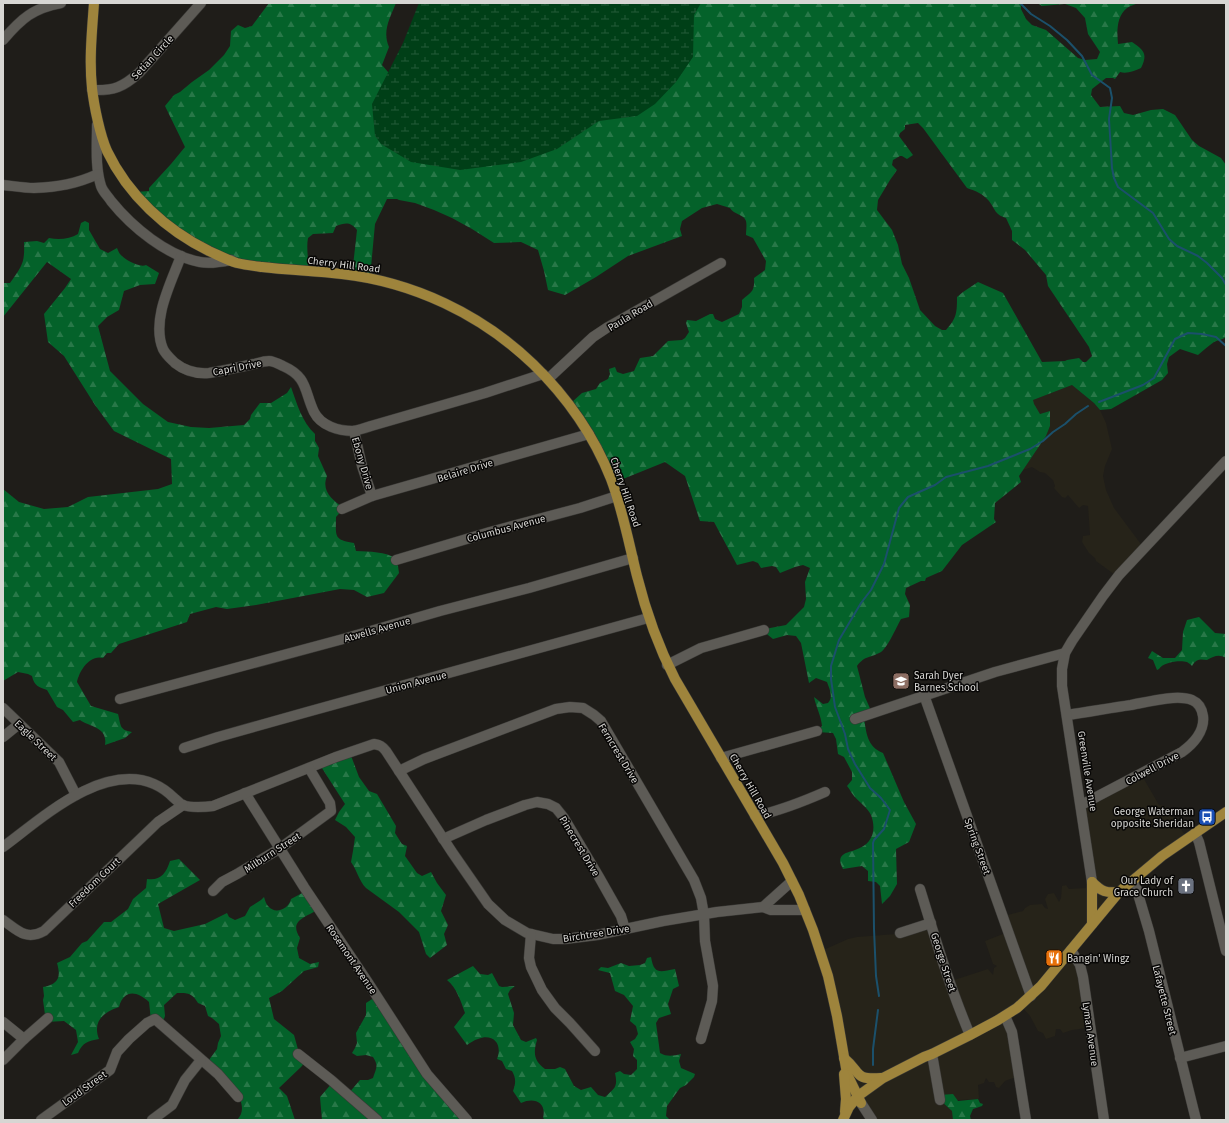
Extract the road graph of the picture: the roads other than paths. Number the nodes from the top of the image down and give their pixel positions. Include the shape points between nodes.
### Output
1 (61, 3) edge
2 (94, 3) edge
3 (200, 3) edge
4 (3, 40) edge
5 (92, 90) junction
6 (97, 116) junction
7 (98, 174) junction
8 (3, 185) edge
9 (181, 256) junction
10 (231, 260) junction
11 (721, 263) dead end
12 (545, 377) junction
13 (354, 431) junction
14 (589, 434) junction
15 (1226, 461) edge
16 (372, 496) junction
17 (617, 496) junction
18 (342, 509) dead end
19 (633, 558) junction
20 (396, 560) dead end
21 (648, 618) junction
22 (764, 630) dead end
23 (1065, 653) junction
24 (667, 665) junction
25 (924, 695) junction
26 (120, 698) dead end
27 (3, 708) edge
28 (1067, 715) junction
29 (855, 718) dead end
30 (19, 724) junction
31 (817, 731) dead end
32 (3, 737) edge
33 (184, 748) dead end
34 (721, 758) junction
35 (309, 768) junction
36 (399, 771) junction
37 (825, 792) dead end
38 (245, 793) junction
39 (76, 795) junction
40 (183, 805) junction
41 (1081, 805) junction
42 (1226, 812) edge
43 (755, 816) junction
44 (1195, 833) junction
45 (444, 839) junction
46 (3, 847) edge
47 (279, 849) junction
48 (792, 881) junction
49 (1132, 881) junction
50 (1094, 887) junction
51 (920, 889) dead end
52 (214, 891) dead end
53 (1119, 892) junction
54 (1109, 905) junction
55 (763, 907) junction
56 (806, 910) junction
57 (704, 915) junction
58 (3, 920) edge
59 (930, 923) junction
60 (1092, 924) junction
61 (625, 929) junction
62 (900, 933) dead end
63 (531, 934) junction
64 (1071, 950) junction
65 (1226, 951) edge
66 (1031, 996) junction
67 (1005, 1016) junction
68 (48, 1018) dead end
69 (3, 1022) edge
70 (840, 1033) junction
71 (970, 1035) junction
72 (24, 1039) junction
73 (701, 1040) dead end
74 (1226, 1046) edge
75 (595, 1051) dead end
76 (298, 1054) dead end
77 (932, 1054) junction
78 (844, 1058) junction
79 (1180, 1058) junction
80 (3, 1060) edge
81 (201, 1060) junction
82 (883, 1078) junction
83 (238, 1097) dead end
84 (859, 1099) junction
85 (940, 1100) dead end
86 (845, 1119) edge
87 (41, 1120) edge
88 (152, 1120) edge
89 (377, 1120) edge
90 (467, 1120) edge
91 (872, 1120) edge
92 (1026, 1120) edge
93 (1104, 1120) edge
94 (1196, 1120) edge

1 - 4 street via 28,15
2 - 5 main road, Cherry Hill Road via 90,57
3 - 5 street, Setian Circle via 130,81 119,87
5 - 6 main road, Cherry Hill Road
6 - 7 street
6 - 10 main road, Cherry Hill Road via 107,150 138,198 173,229 199,246
7 - 8 street via 64,186 33,188
7 - 9 street via 104,192 125,217 149,238
9 - 10 street via 208,263
9 - 13 street, Capri Drive via 161,310 159,323 163,350 170,358 182,369 197,373 269,361 282,366 295,372 301,379 315,413 322,422 336,429
10 - 12 main road, Cherry Hill Road via 282,270 363,277 410,289 470,315 487,326 516,348
11 - 12 street, Paula Road via 608,327
12 - 13 street, Capri Drive
12 - 14 main road, Cherry Hill Road
13 - 16 street, Ebony Drive
14 - 16 street, Belaire Drive
14 - 17 main road, Cherry Hill Road via 603,460
15 - 23 street, Greenville Avenue via 1119,574
16 - 18 street, Belaire Drive
17 - 19 main road, Cherry Hill Road
17 - 20 street, Columbus Avenue
19 - 21 main road, Cherry Hill Road
19 - 26 street, Atwells Avenue
21 - 24 main road, Cherry Hill Road
21 - 33 street, Union Avenue
22 - 24 street via 701,648
23 - 25 street
23 - 28 street, Greenville Avenue via 1062,686
24 - 34 main road, Cherry Hill Road
25 - 29 street
25 - 66 street, Spring Street
27 - 30 street, Eagle Street
28 - 41 street, Greenville Avenue
28 - 41 street, Colwell Drive via 1179,698 1197,703 1204,719 1200,733 1188,748
30 - 32 street
30 - 39 street, Eagle Street via 59,762
31 - 34 street
34 - 43 main road, Cherry Hill Road
35 - 36 street, Birchtree Drive via 378,744 383,747
35 - 38 street
35 - 47 street, Milburn Street via 330,803 331,811
36 - 45 street, Birchtree Drive
36 - 57 street, Ferncrest Drive via 548,712 570,707 583,708 601,721 681,856 699,892
37 - 43 street via 789,807
38 - 40 street via 214,806
38 - 47 street, Rosemont Avenue
39 - 40 street via 116,780 131,778 160,787
39 - 46 street via 50,811
40 - 58 street, Freedom Court via 158,822 44,931 28,936
41 - 50 street, Greenville Avenue
42 - 44 main road
43 - 48 main road, Cherry Hill Road
44 - 49 main road
44 - 65 street
45 - 61 street, Pinecrest Drive via 525,806 537,802 548,804 556,808 564,818 614,903
45 - 63 street, Birchtree Drive via 488,904 506,920
47 - 52 street, Milburn Street via 222,882
47 - 90 street, Rosemont Avenue via 427,1074
48 - 55 street
48 - 56 main road, Cherry Hill Road
49 - 53 main road
49 - 79 street, Lafayette Street via 1148,931
50 - 53 main road via 1104,892
50 - 54 main road
50 - 60 main road
51 - 59 street, George Street
53 - 54 main road
54 - 60 main road
55 - 56 street, Birchtree Drive via 771,910
55 - 57 street, Birchtree Drive
56 - 70 main road, Cherry Hill Road via 828,976
57 - 61 street, Birchtree Drive
57 - 73 street, Ferncrest Drive via 705,941 713,986 712,1001
59 - 62 street
59 - 71 street, George Street
60 - 64 main road
61 - 63 street, Birchtree Drive via 565,939
63 - 75 street via 529,958 542,990
64 - 66 main road
64 - 93 street, Lyman Avenue via 1080,965 1083,977
66 - 67 main road
67 - 71 main road
67 - 92 street via 1012,1032
68 - 72 street
69 - 72 street
70 - 78 main road, Cherry Hill Road
70 - 86 main road via 846,1099
71 - 77 main road
72 - 80 street
74 - 79 street
76 - 89 street
77 - 82 main road
77 - 84 main road via 930,1058
77 - 85 street
78 - 82 main road via 861,1076
78 - 84 main road, Cherry Hill Road via 847,1074
79 - 94 street, Lafayette Street
81 - 83 street via 218,1074
81 - 87 street, Loud Street via 155,1019 147,1023 117,1052 110,1070
81 - 88 street via 185,1080 172,1105
82 - 84 main road
84 - 86 main road
84 - 91 street

